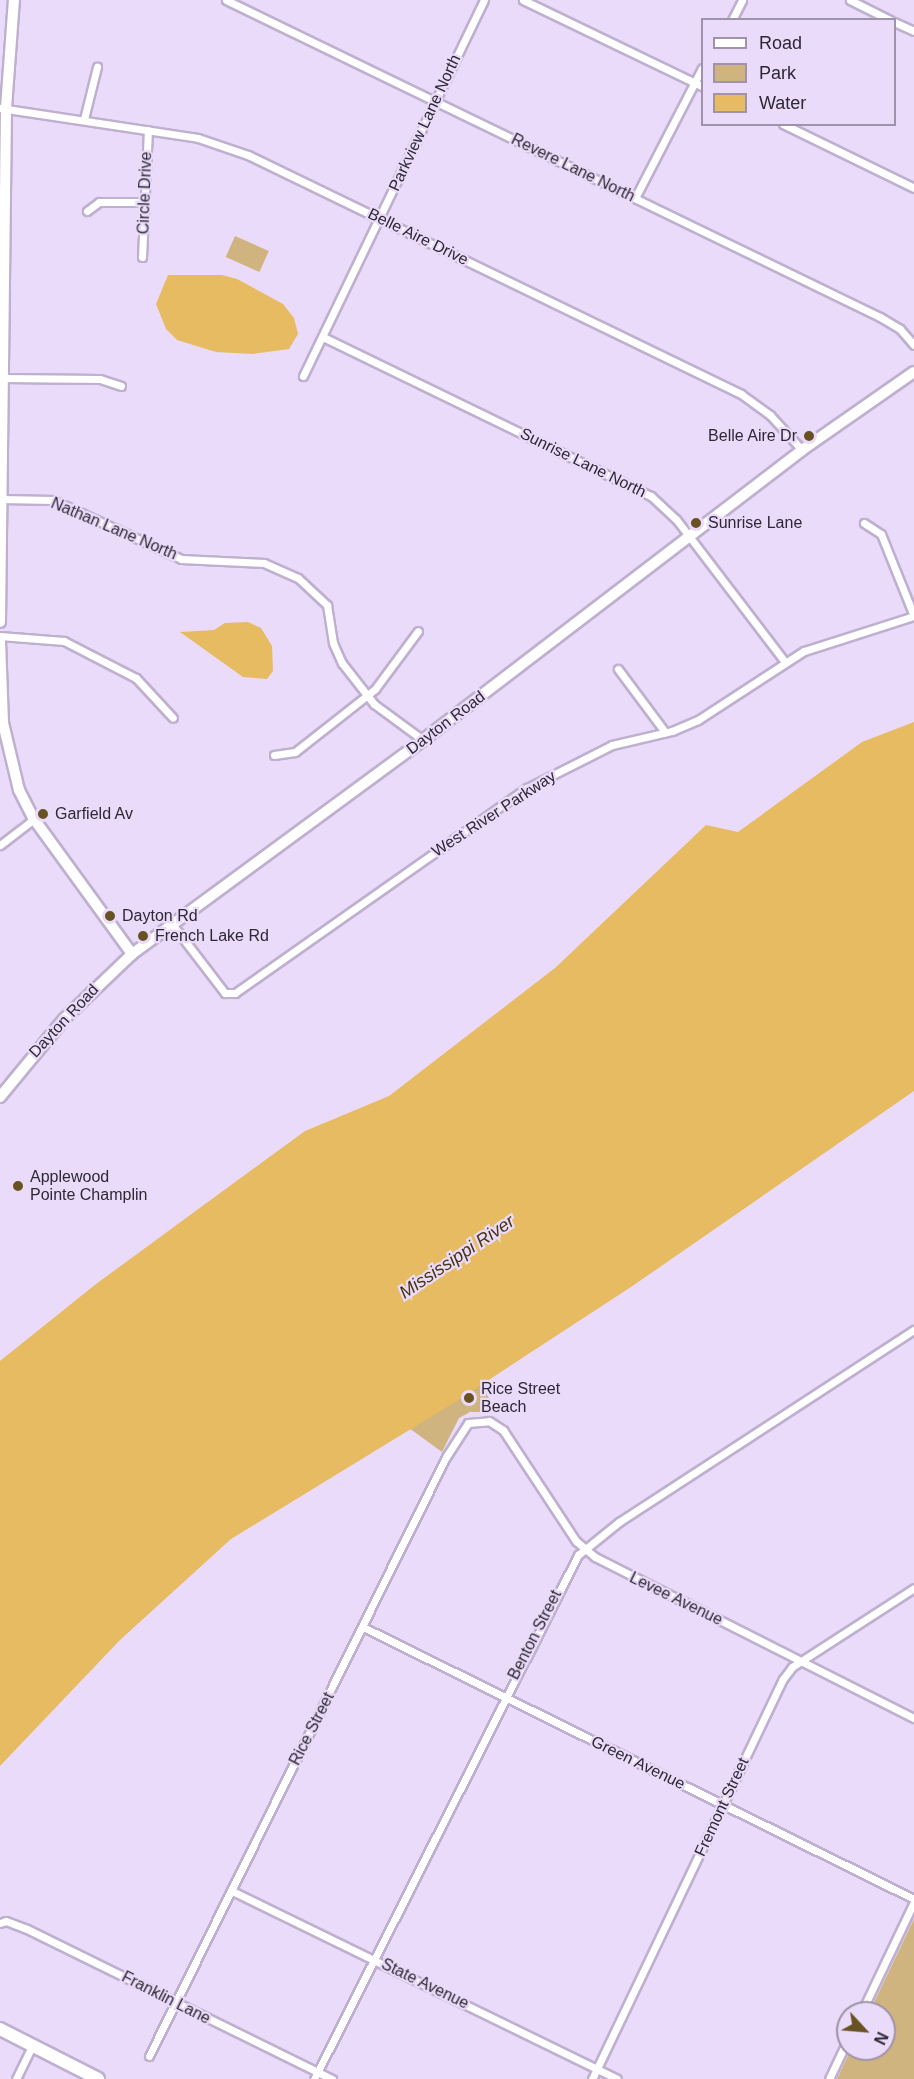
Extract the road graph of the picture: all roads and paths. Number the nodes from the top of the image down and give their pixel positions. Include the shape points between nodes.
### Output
1 (15, 0) edge
2 (226, 0) edge
3 (484, 0) edge
4 (522, 0) edge
5 (742, 0) edge
6 (850, 0) edge
7 (733, 18) edge
8 (886, 18) edge
9 (896, 22) edge
10 (914, 31) edge
11 (97, 67) dead end
12 (701, 70) edge
13 (695, 82) junction
14 (701, 85) edge
15 (436, 101) junction
16 (3, 108) edge
17 (84, 119) junction
18 (787, 126) edge
19 (147, 130) junction
20 (914, 188) edge
21 (635, 198) junction
22 (144, 202) junction
23 (87, 211) dead end
24 (380, 219) junction
25 (142, 257) dead end
26 (2, 309) edge
27 (323, 337) junction
28 (914, 345) edge
29 (914, 372) edge
30 (303, 376) dead end
31 (3, 378) junction
32 (121, 386) dead end
33 (802, 450) junction
34 (1, 500) edge
35 (864, 523) dead end
36 (688, 537) junction
37 (0, 587) edge
38 (914, 616) edge
39 (0, 622) edge
40 (418, 632) dead end
41 (0, 638) edge
42 (785, 662) junction
43 (618, 669) dead end
44 (368, 695) junction
45 (173, 718) dead end
46 (665, 732) junction
47 (423, 740) junction
48 (274, 755) dead end
49 (34, 819) junction
50 (0, 845) edge
51 (172, 924) junction
52 (132, 954) junction
53 (0, 1097) edge
54 (914, 1330) edge
55 (489, 1420) joint
56 (584, 1549) junction
57 (914, 1588) edge
58 (363, 1627) junction
59 (801, 1661) junction
60 (504, 1696) junction
61 (914, 1718) edge
62 (724, 1805) junction
63 (232, 1891) junction
64 (914, 1900) edge
65 (0, 1923) edge
66 (375, 1959) junction
67 (867, 2001) edge
68 (175, 2003) junction
69 (0, 2029) edge
70 (32, 2046) junction
71 (148, 2056) dead end
72 (838, 2061) edge
73 (597, 2069) junction
74 (316, 2076) edge
75 (16, 2079) edge
76 (98, 2079) edge
77 (332, 2079) edge
78 (592, 2079) edge
79 (617, 2079) edge
80 (829, 2079) edge

1 - 16 main road
2 - 15 street, Revere Lane North
3 - 15 street, Parkview Lane North
4 - 13 street
5 - 7 street
6 - 8 street
9 - 10 street
11 - 17 street
12 - 13 street
13 - 14 street
13 - 21 street
15 - 21 street, Revere Lane North
15 - 24 street, Parkview Lane North
16 - 17 street, Belle Aire Drive
16 - 26 main road
17 - 19 street, Belle Aire Drive
18 - 20 street
19 - 22 street, Circle Drive
19 - 24 street, Belle Aire Drive via 198,138 248,155
21 - 28 street, Revere Lane North via 880,317 900,329
22 - 23 street via 99,202
22 - 25 street, Circle Drive
24 - 27 street, Parkview Lane North
24 - 33 street, Belle Aire Drive via 741,394 770,415
26 - 31 main road
27 - 30 street, Parkview Lane North
27 - 36 street, Sunrise Lane North via 636,487 663,505
29 - 33 main road, Dayton Road
31 - 32 street via 100,379
31 - 34 main road
33 - 36 main road, Dayton Road
34 - 37 main road
34 - 44 street, Nathan Lane North via 53,500 181,559 264,562 298,578 327,605 337,653
35 - 38 street via 881,534
36 - 42 street, Sunrise Lane North
36 - 47 main road, Dayton Road
37 - 39 main road
38 - 42 street, West River Parkway via 820,645
40 - 44 street
41 - 45 street via 64,641 136,678
41 - 49 main road via 9,758
42 - 46 street, West River Parkway via 698,720
43 - 46 street
44 - 47 street, Nathan Lane North
44 - 48 street via 295,752
46 - 51 street, West River Parkway via 612,745 527,788 235,993 225,993
47 - 51 main road, Dayton Road
49 - 50 street
49 - 52 main road
51 - 52 main road, Dayton Road
52 - 53 main road, Dayton Road via 64,1019
54 - 56 street, Benton Street via 619,1522
55 - 56 street, Levee Avenue via 503,1430
55 - 58 street, Rice Street via 468,1423 461,1430
56 - 59 street, Levee Avenue
56 - 60 street, Benton Street via 574,1561
57 - 59 street, Fremont Street
58 - 60 street, Green Avenue
58 - 63 street, Rice Street
59 - 61 street, Levee Avenue
59 - 62 street, Fremont Street via 783,1678
60 - 62 street, Green Avenue
60 - 66 street, Benton Street
62 - 64 street, Green Avenue
62 - 73 street, Fremont Street
63 - 66 street, State Avenue
63 - 68 street, Rice Street
64 - 67 street
65 - 68 street, Franklin Lane via 6,1921 27,1929
66 - 73 street, State Avenue
66 - 74 street, Benton Street
68 - 71 street, Rice Street
68 - 74 street, Franklin Lane
69 - 70 highway
70 - 75 street
70 - 76 highway
72 - 80 street
73 - 78 street, Fremont Street
73 - 79 street, State Avenue
74 - 77 street, Franklin Lane

